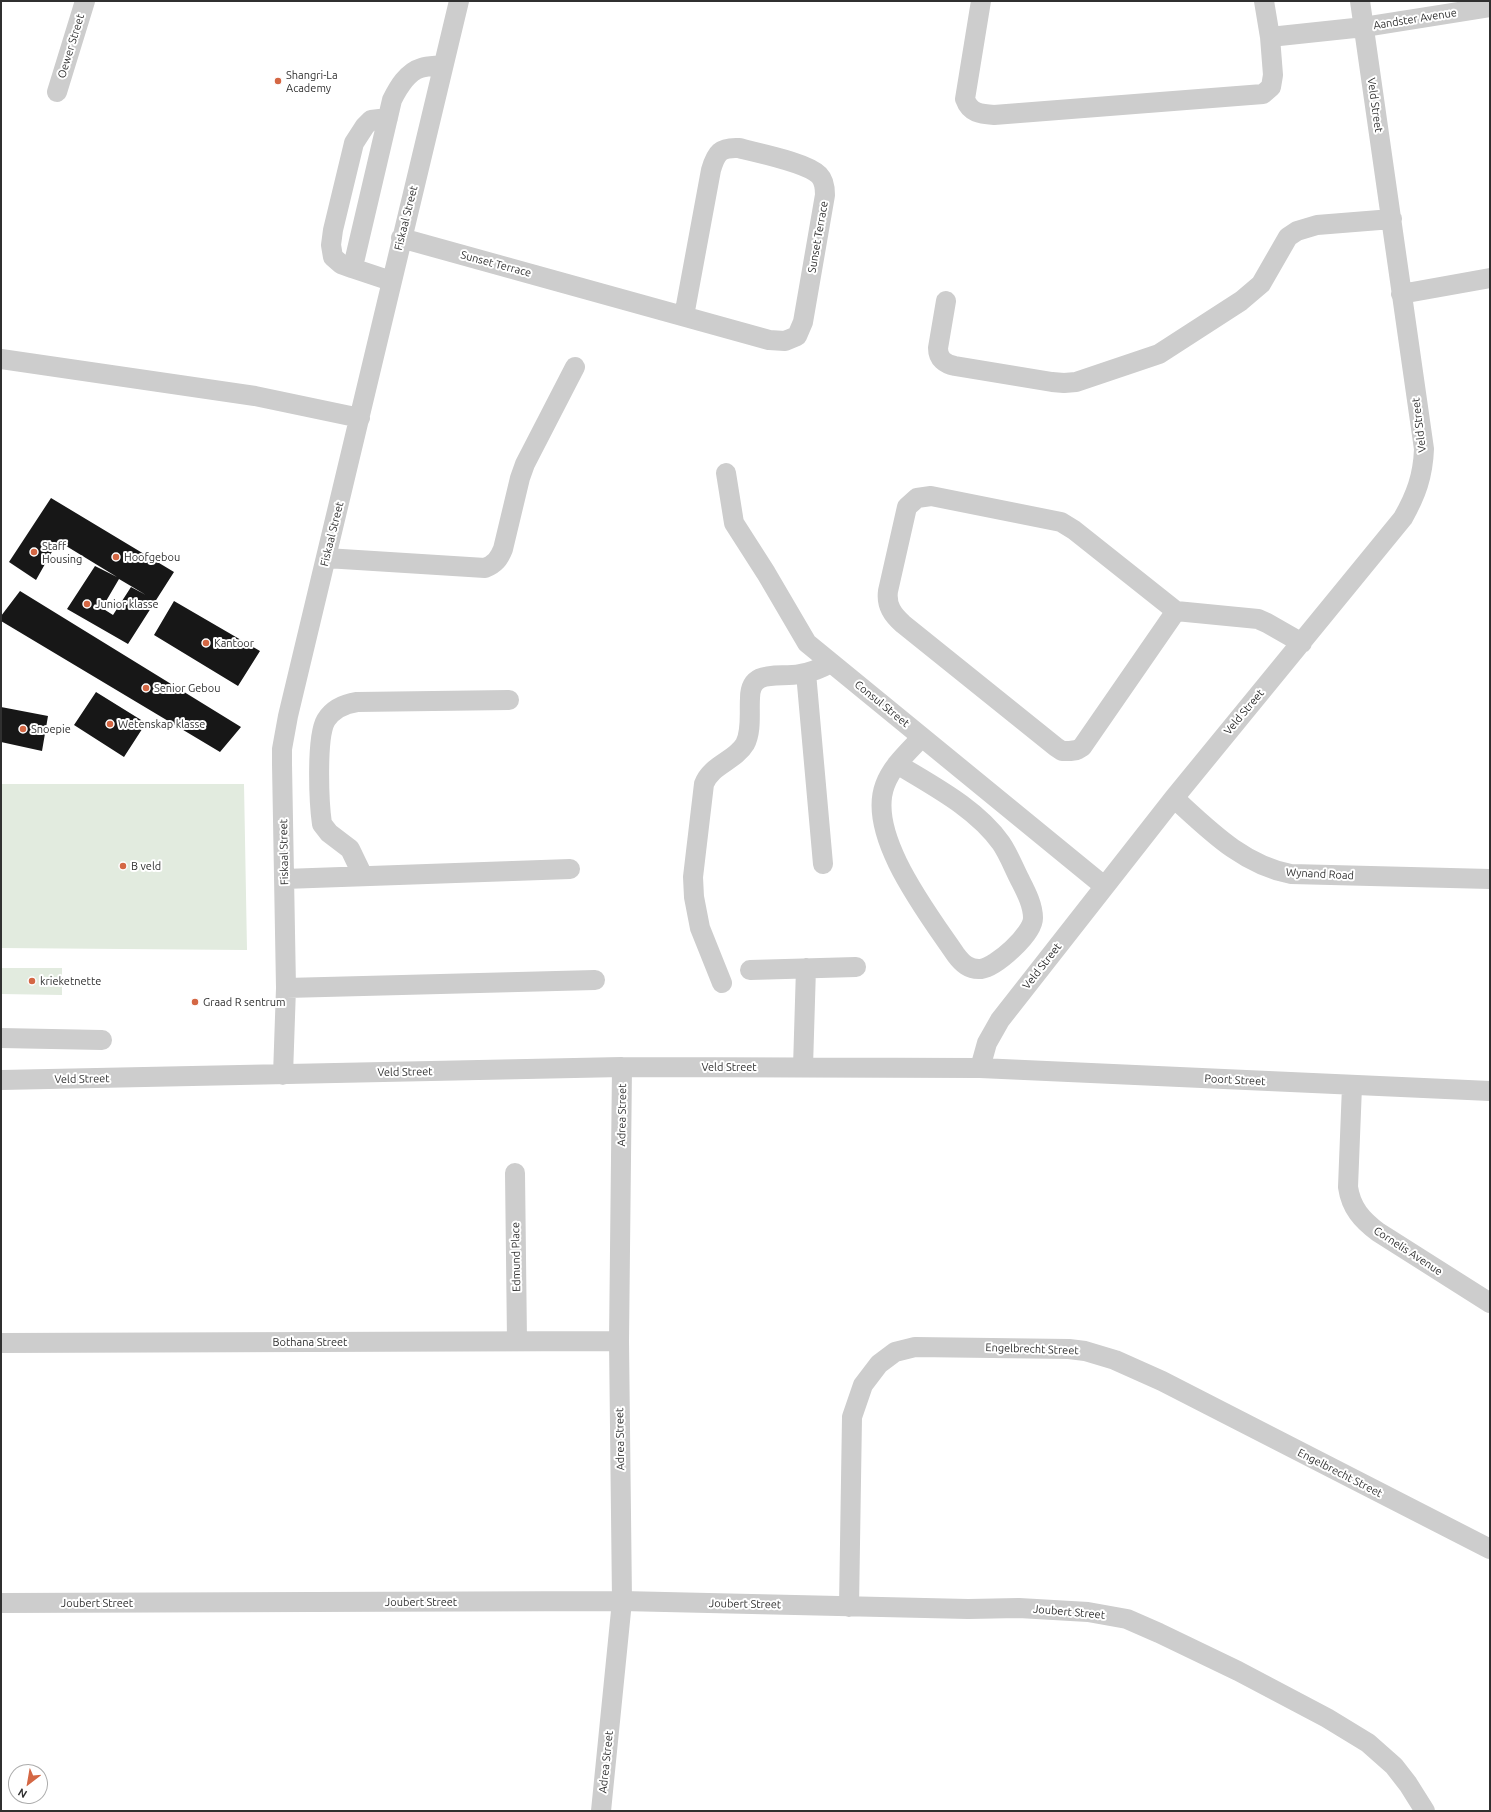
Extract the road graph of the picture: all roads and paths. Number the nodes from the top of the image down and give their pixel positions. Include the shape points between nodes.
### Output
1 (85, 1) edge
2 (459, 1) edge
3 (981, 1) edge
4 (1264, 1) edge
5 (1360, 1) edge
6 (1490, 7) edge
7 (1364, 27) junction
8 (1270, 37) junction
9 (443, 65) junction
10 (57, 92) dead end
11 (388, 118) junction
12 (1392, 220) junction
13 (401, 238) junction
14 (352, 268) junction
15 (1490, 278) edge
16 (391, 281) junction
17 (1401, 294) junction
18 (946, 301) dead end
19 (684, 316) junction
20 (1, 359) edge
21 (575, 367) dead end
22 (360, 418) junction
23 (726, 473) dead end
24 (326, 558) junction
25 (1176, 612) junction
26 (1302, 643) junction
27 (831, 663) junction
28 (806, 673) junction
29 (509, 700) dead end
30 (922, 737) junction
31 (897, 764) junction
32 (1174, 798) junction
33 (824, 864) dead end
34 (570, 869) dead end
35 (363, 876) junction
36 (284, 879) junction
37 (1490, 879) edge
38 (1104, 886) junction
39 (856, 967) dead end
40 (806, 968) junction
41 (750, 970) dead end
42 (595, 980) dead end
43 (722, 983) dead end
44 (286, 988) junction
45 (1, 1038) edge
46 (102, 1040) dead end
47 (622, 1066) junction
48 (803, 1067) junction
49 (980, 1068) junction
50 (283, 1075) junction
51 (1, 1080) edge
52 (1352, 1086) junction
53 (1490, 1091) edge
54 (515, 1173) dead end
55 (1490, 1303) edge
56 (517, 1341) junction
57 (619, 1341) junction
58 (1, 1343) edge
59 (1490, 1549) edge
60 (622, 1601) junction
61 (1, 1603) edge
62 (849, 1607) junction
63 (601, 1811) edge
64 (1425, 1811) edge

1 - 10 street, Oewer Street
2 - 9 street, Fiskaal Street
3 - 8 street via 965,95 970,108 983,114 1262,94 1273,82
4 - 8 street
5 - 7 street, Veld Street
6 - 7 street, Aandster Avenue
7 - 8 street, Aandster Avenue
7 - 12 street, Veld Street
9 - 11 street via 421,68 413,72 398,88
9 - 13 street, Fiskaal Street
11 - 14 street
11 - 14 street via 371,120 354,143 333,230 333,257 341,264
12 - 17 street, Veld Street
12 - 18 street via 1317,225 1297,232 1288,237 1261,284 1240,301 1159,354 1076,382 1052,382 945,363 939,355 938,348
13 - 16 street, Fiskaal Street
13 - 19 street, Sunset Terrace
14 - 16 street
15 - 17 street
16 - 22 street, Fiskaal Street
17 - 26 street, Veld Street via 1424,449 1423,468 1418,486 1403,518
19 - 19 street, Sunset Terrace via 769,340 785,341 797,336 803,322 825,195 825,186 817,173 796,164 739,148 729,147 717,154 710,170
20 - 22 street via 255,396
21 - 24 street via 525,464 499,560 485,568
22 - 24 street, Fiskaal Street
23 - 27 street, Consul Street via 733,518 738,530 804,639
24 - 36 street, Fiskaal Street via 282,750
25 - 25 street via 1061,522 931,496 917,498 906,507 888,592 888,605 891,611 903,624 1062,751 1082,747
25 - 26 street via 1258,619
26 - 32 street, Veld Street
27 - 28 street
27 - 30 street, Consul Street
28 - 33 street
28 - 43 street via 762,677 756,680 750,692 749,730 744,744 726,762 712,771 704,784 693,877 694,897 700,928
29 - 35 street via 357,702 341,706 329,715 320,739 322,824 329,834 350,849
30 - 31 street
30 - 38 street, Consul Street
31 - 31 street via 884,786 881,810 889,842 902,873 961,961 966,966 974,968 987,967 1012,950 1030,929 1033,919 1032,908 1026,891 1006,852 987,826 964,807
32 - 37 street, Wynand Road via 1236,851 1274,871 1291,874
32 - 38 street, Veld Street
34 - 35 street
35 - 36 street
36 - 44 street, Fiskaal Street
38 - 49 street, Veld Street via 1000,1020 987,1044
39 - 40 street
40 - 41 street
40 - 48 street
42 - 44 street
44 - 50 street, Fiskaal Street
45 - 46 street
47 - 48 street, Veld Street
47 - 50 street, Veld Street
47 - 57 street, Adrea Street
48 - 49 street, Veld Street
49 - 52 street, Poort Street
50 - 51 street, Veld Street
52 - 53 street, Poort Street
52 - 55 street, Cornelis Avenue via 1348,1181 1349,1198 1354,1208 1364,1221 1378,1232
54 - 56 street, Edmund Place
56 - 57 street, Bothana Street
56 - 58 street, Bothana Street
57 - 60 street, Adrea Street
59 - 62 street, Engelbrecht Street via 1162,1381 1100,1355 1070,1349 916,1347 896,1352 879,1364 863,1386 852,1417
60 - 61 street, Joubert Street
60 - 62 street, Joubert Street
60 - 63 street, Adrea Street
62 - 64 street, Joubert Street via 1019,1608 1088,1612 1127,1619 1238,1671 1327,1718 1368,1743 1394,1766

